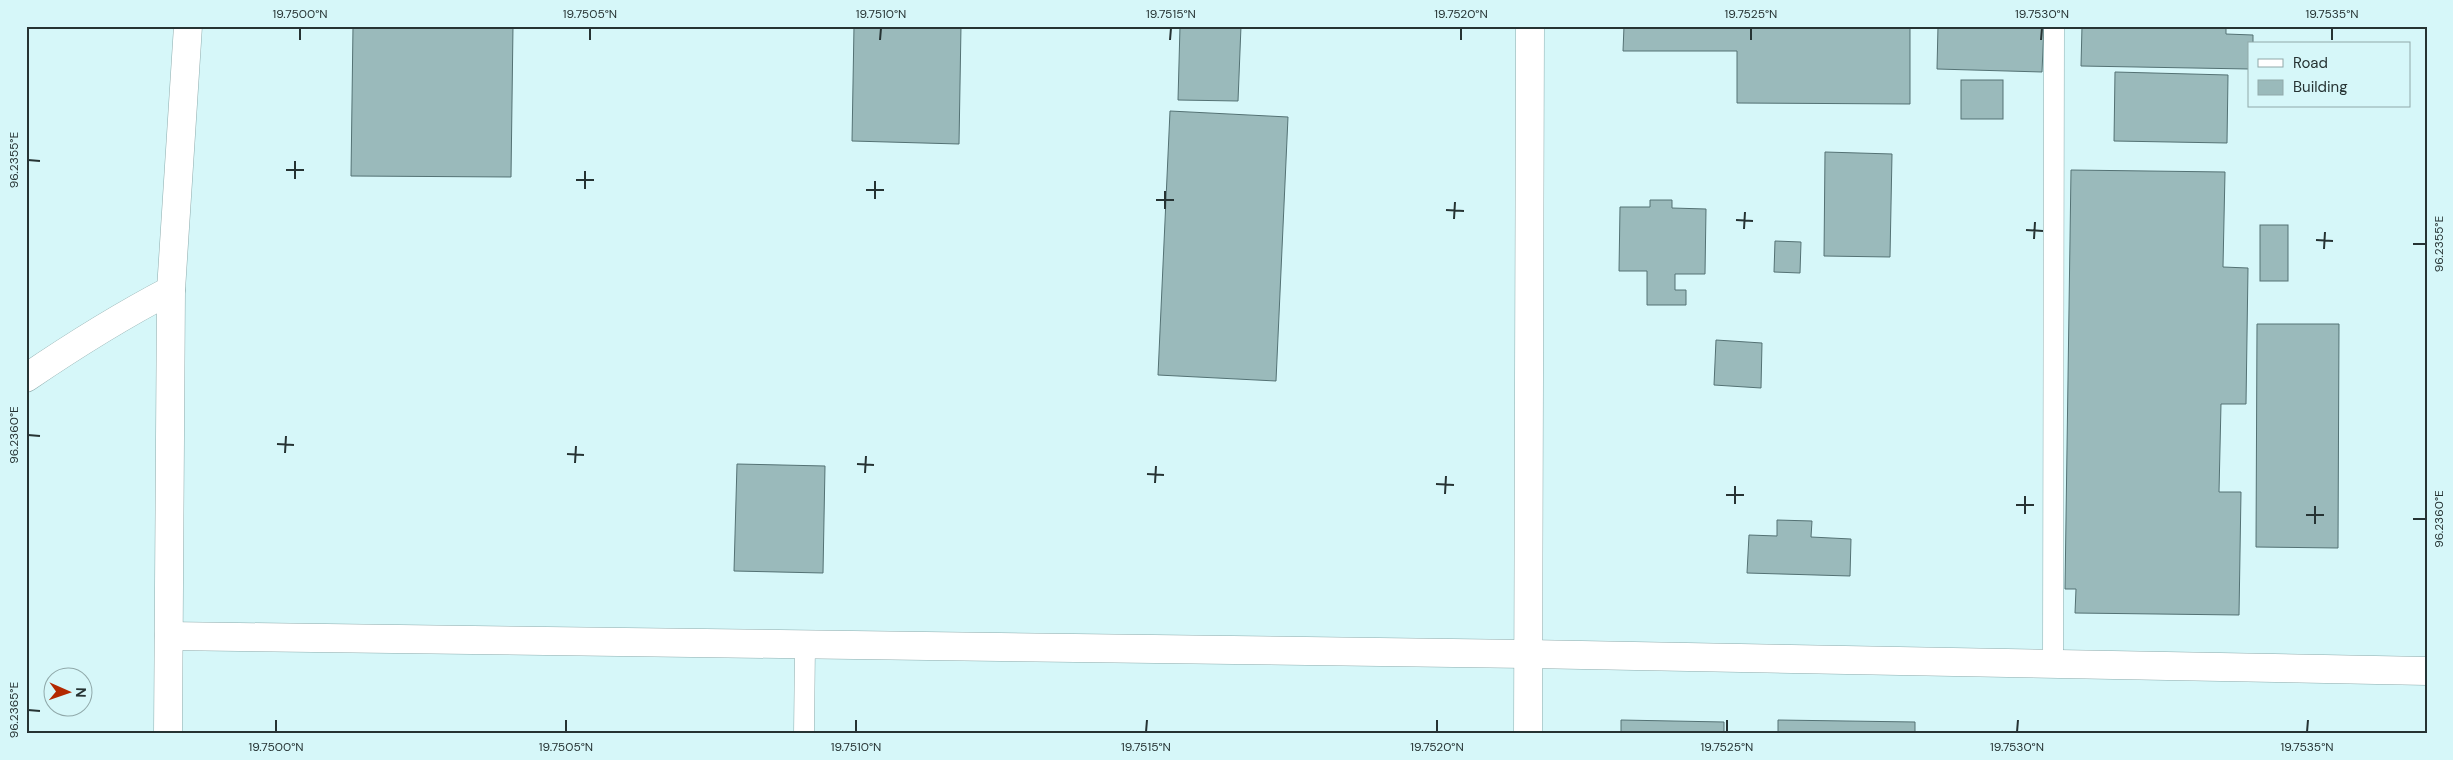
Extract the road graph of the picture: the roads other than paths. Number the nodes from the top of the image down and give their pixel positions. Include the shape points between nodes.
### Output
1 (188, 26) edge
2 (1530, 26) edge
3 (2054, 26) edge
4 (171, 290) junction
5 (26, 378) edge
6 (169, 636) junction
7 (805, 645) junction
8 (1529, 654) junction
9 (2053, 664) junction
10 (2427, 671) edge
11 (168, 734) edge
12 (804, 734) edge
13 (1528, 734) edge

1 - 4 street
2 - 8 street
3 - 9 lane
4 - 5 street
4 - 6 street
6 - 7 street
6 - 11 street
7 - 8 street
7 - 12 lane
8 - 9 street
8 - 13 street
9 - 10 street

